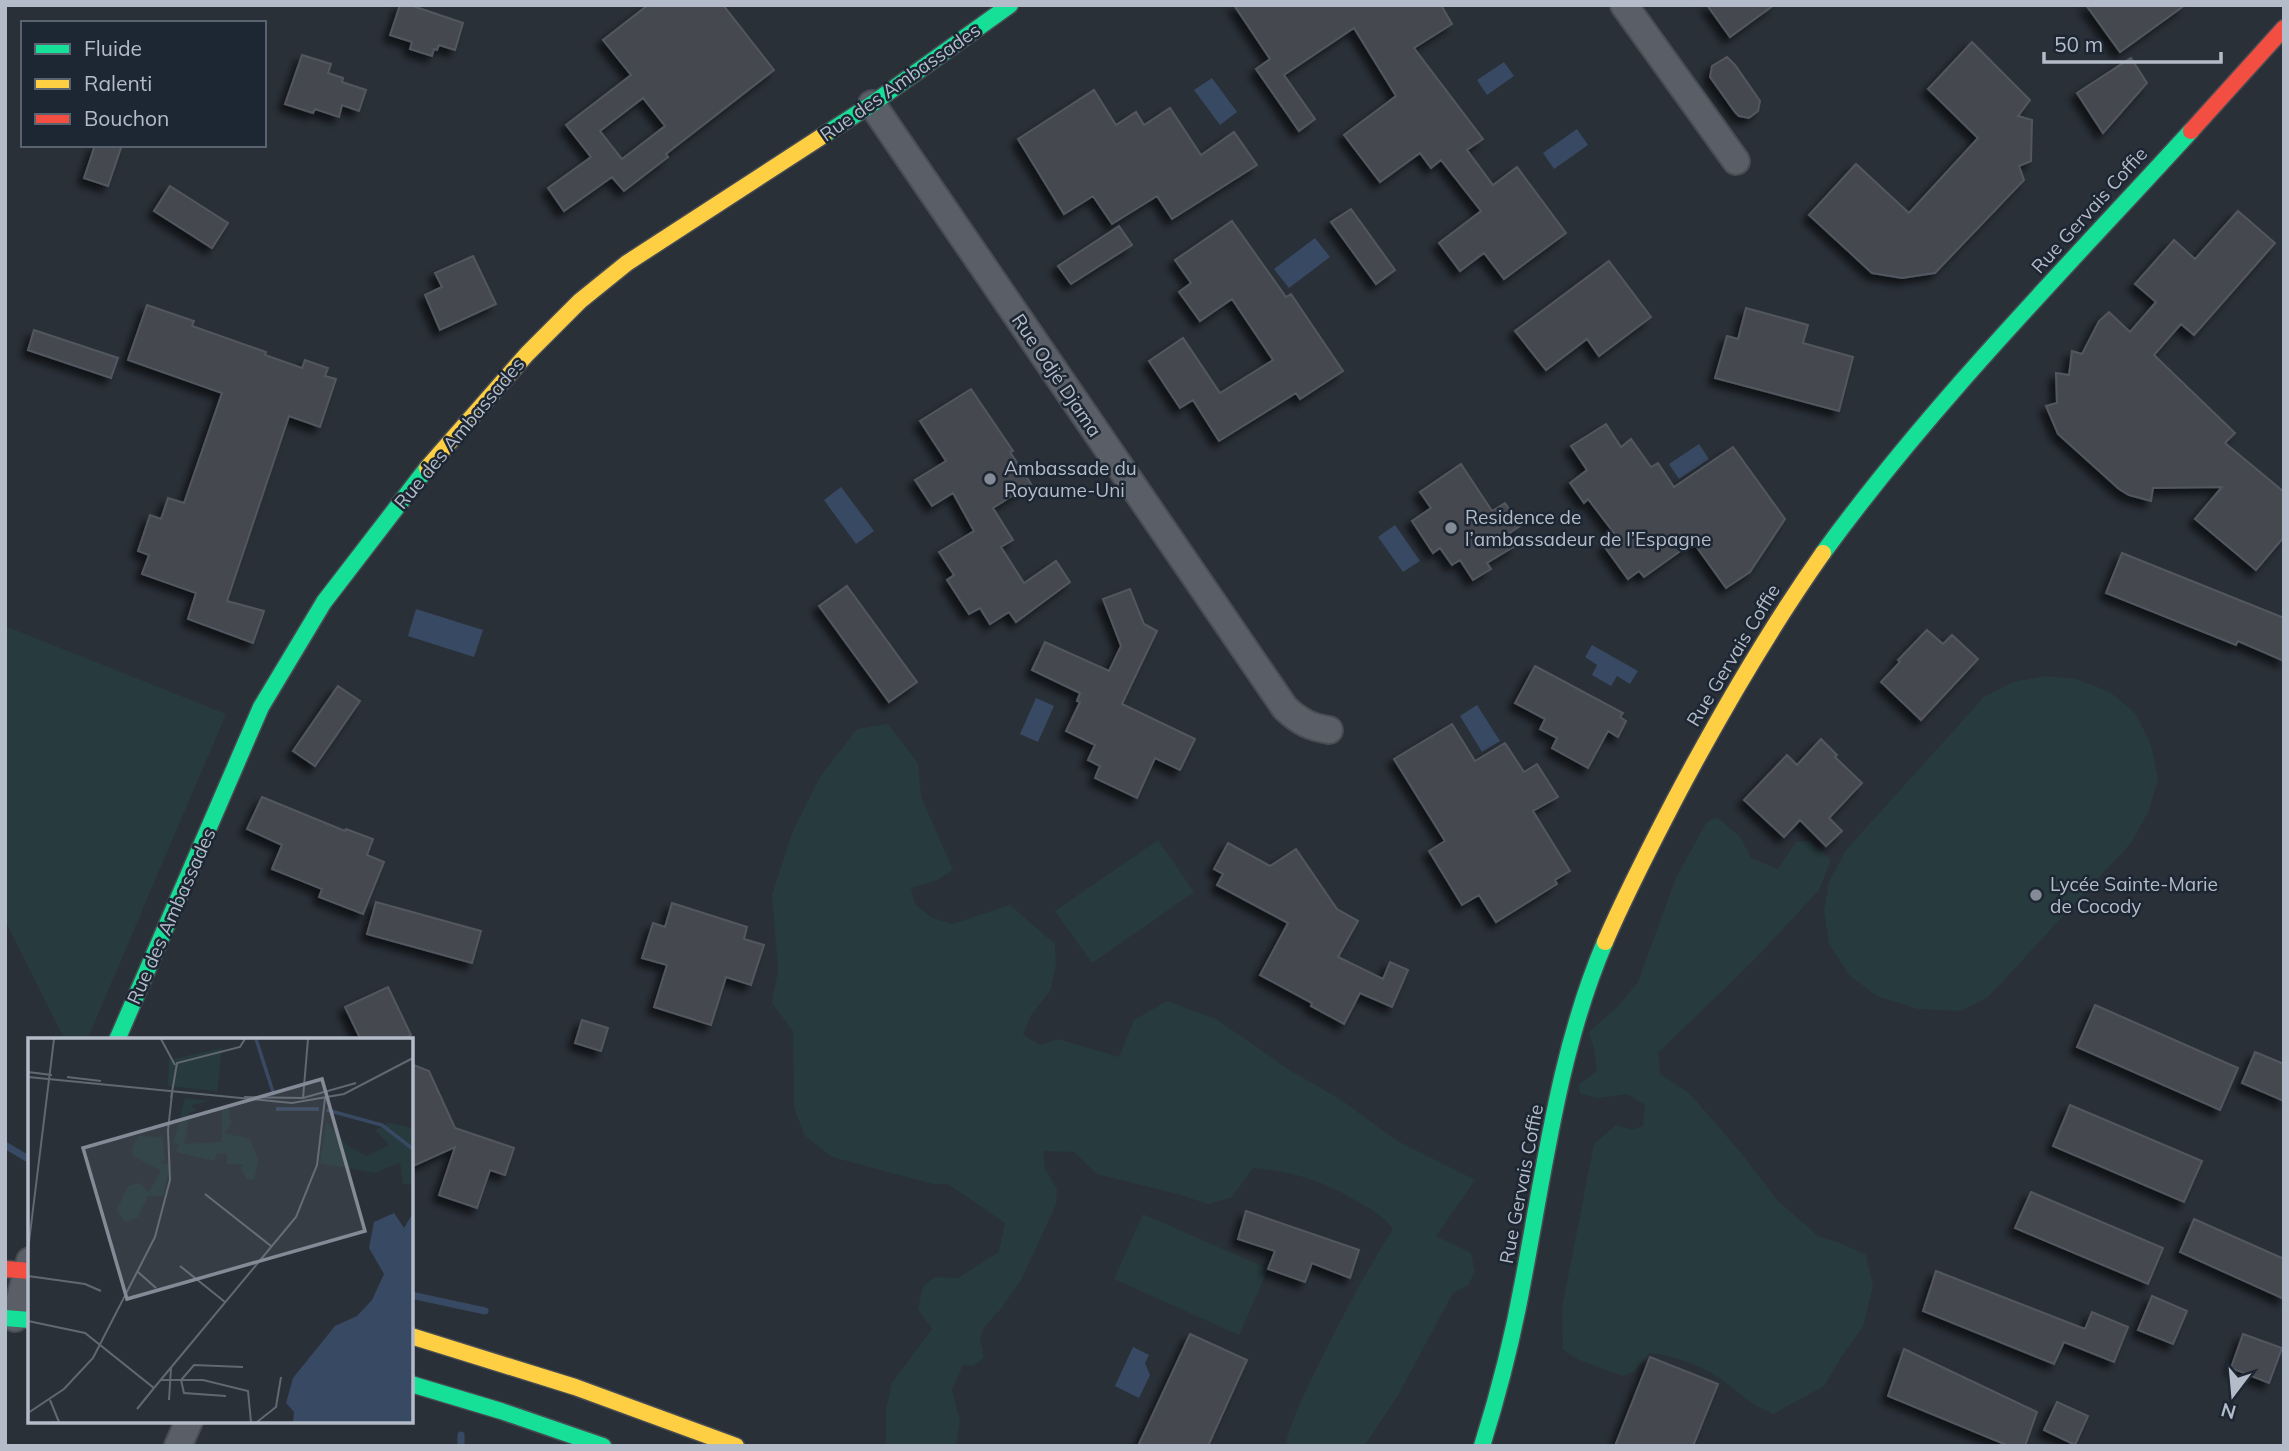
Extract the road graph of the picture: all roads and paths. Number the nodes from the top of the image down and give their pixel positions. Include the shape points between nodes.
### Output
1 (1010, 5) edge
2 (1624, 5) edge
3 (2284, 28) edge
4 (872, 104) junction
5 (1736, 161) dead end
6 (1329, 730) dead end
7 (118, 1038) edge
8 (23, 1268) edge
9 (17, 1319) edge
10 (413, 1337) edge
11 (413, 1385) edge
12 (188, 1423) edge
13 (178, 1446) edge
14 (603, 1446) edge
15 (736, 1446) edge
16 (1482, 1446) edge

1 - 4 street, Rue des Ambassades
2 - 5 street
3 - 16 street, Rue Gervais Coffie via 1881,475 1810,570 1711,730 1630,889 1582,1003 1551,1129 1505,1367
4 - 6 street, Rue Odjé Djama via 1285,708 1309,727
4 - 7 street, Rue des Ambassades via 627,263 580,301 413,484 324,602 261,707
8 - 9 street
10 - 15 street via 629,1405
11 - 14 street
12 - 13 street

